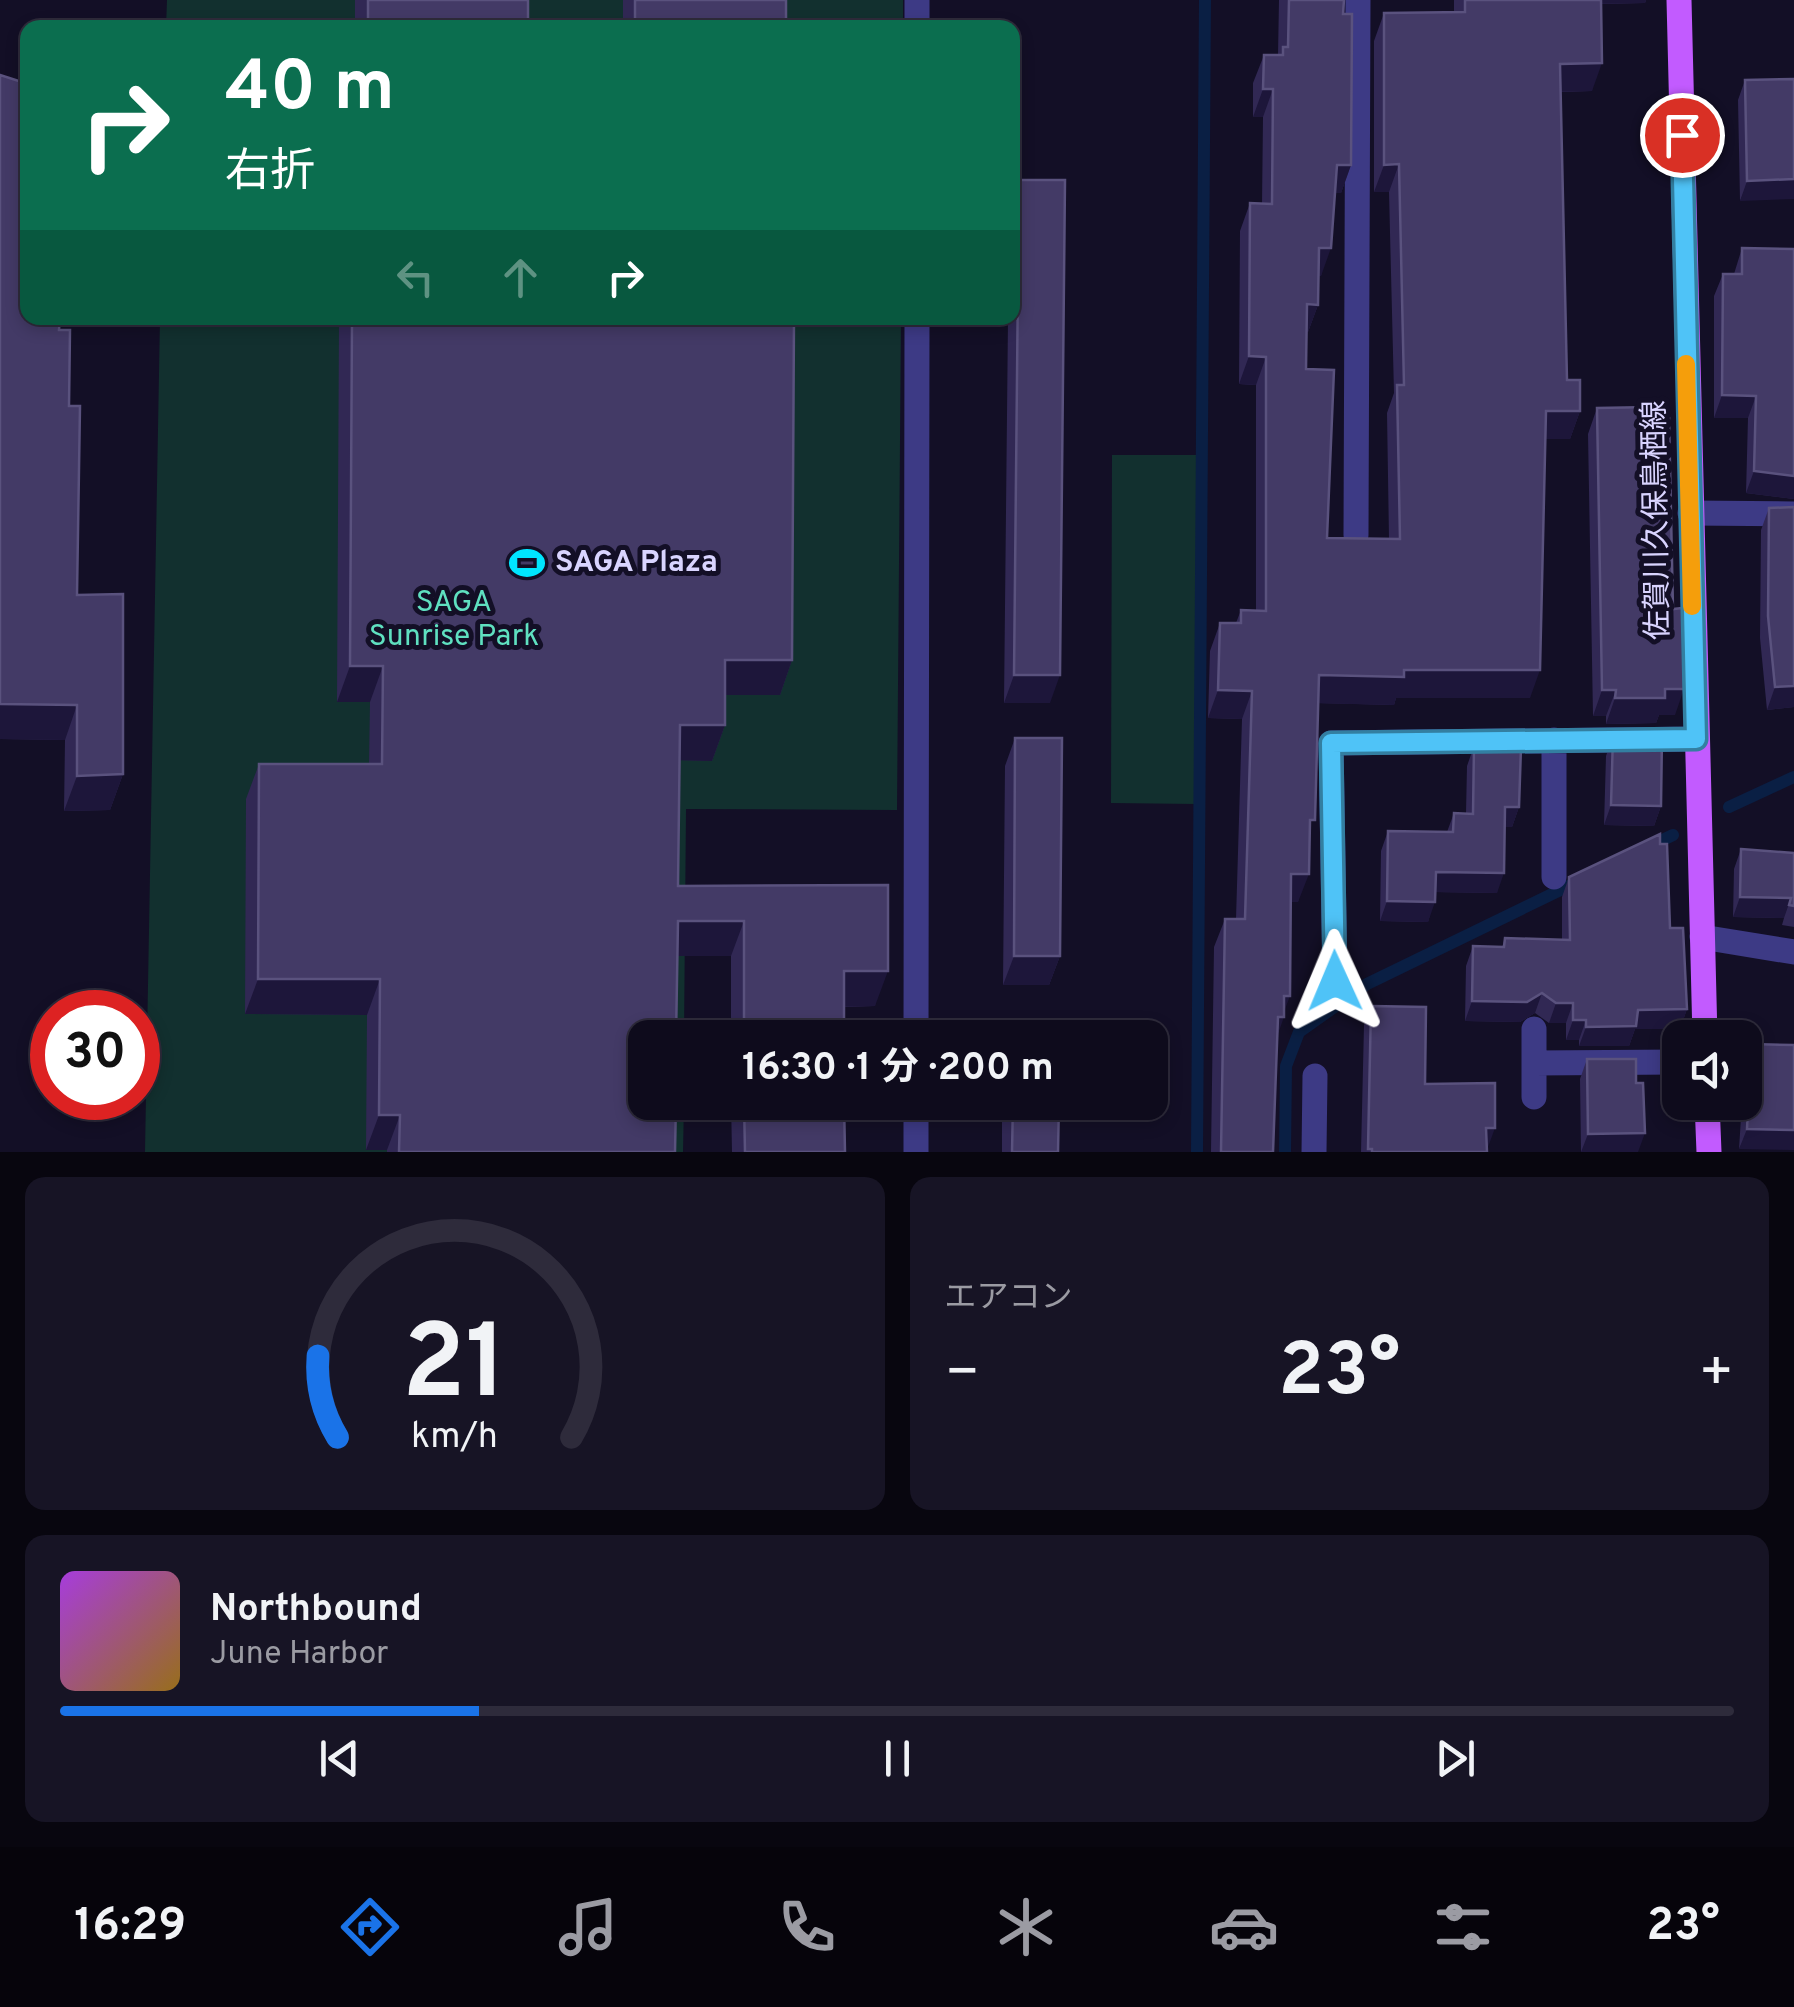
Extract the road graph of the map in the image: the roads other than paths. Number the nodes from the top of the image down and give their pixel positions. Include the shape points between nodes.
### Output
1 (1358, 0) edge
2 (1679, 0) edge
3 (917, 325) edge
4 (1690, 513) junction
5 (1794, 514) edge
6 (1356, 535) edge
7 (1696, 739) junction
8 (1554, 740) junction
9 (1554, 877) dead end
10 (1702, 937) junction
11 (1794, 952) edge
12 (1335, 981) dead end
13 (916, 1020) edge
14 (1704, 1020) edge
15 (1534, 1029) dead end
16 (1662, 1062) edge
17 (1534, 1063) junction
18 (1315, 1076) dead end
19 (1534, 1097) dead end
20 (916, 1120) edge
21 (1707, 1120) edge
22 (916, 1152) edge
23 (1314, 1152) edge
24 (1708, 1152) edge

1 - 6 street
2 - 4 main road, 佐賀川久保鳥栖線
3 - 13 street
4 - 5 street
4 - 7 main road, 佐賀川久保鳥栖線
7 - 8 street
7 - 10 main road, 佐賀川久保鳥栖線
8 - 9 street
8 - 12 street via 1331,743
10 - 11 street
10 - 14 main road, 佐賀川久保鳥栖線
15 - 17 street
16 - 17 street
17 - 19 street
18 - 23 street
20 - 22 street
21 - 24 main road

